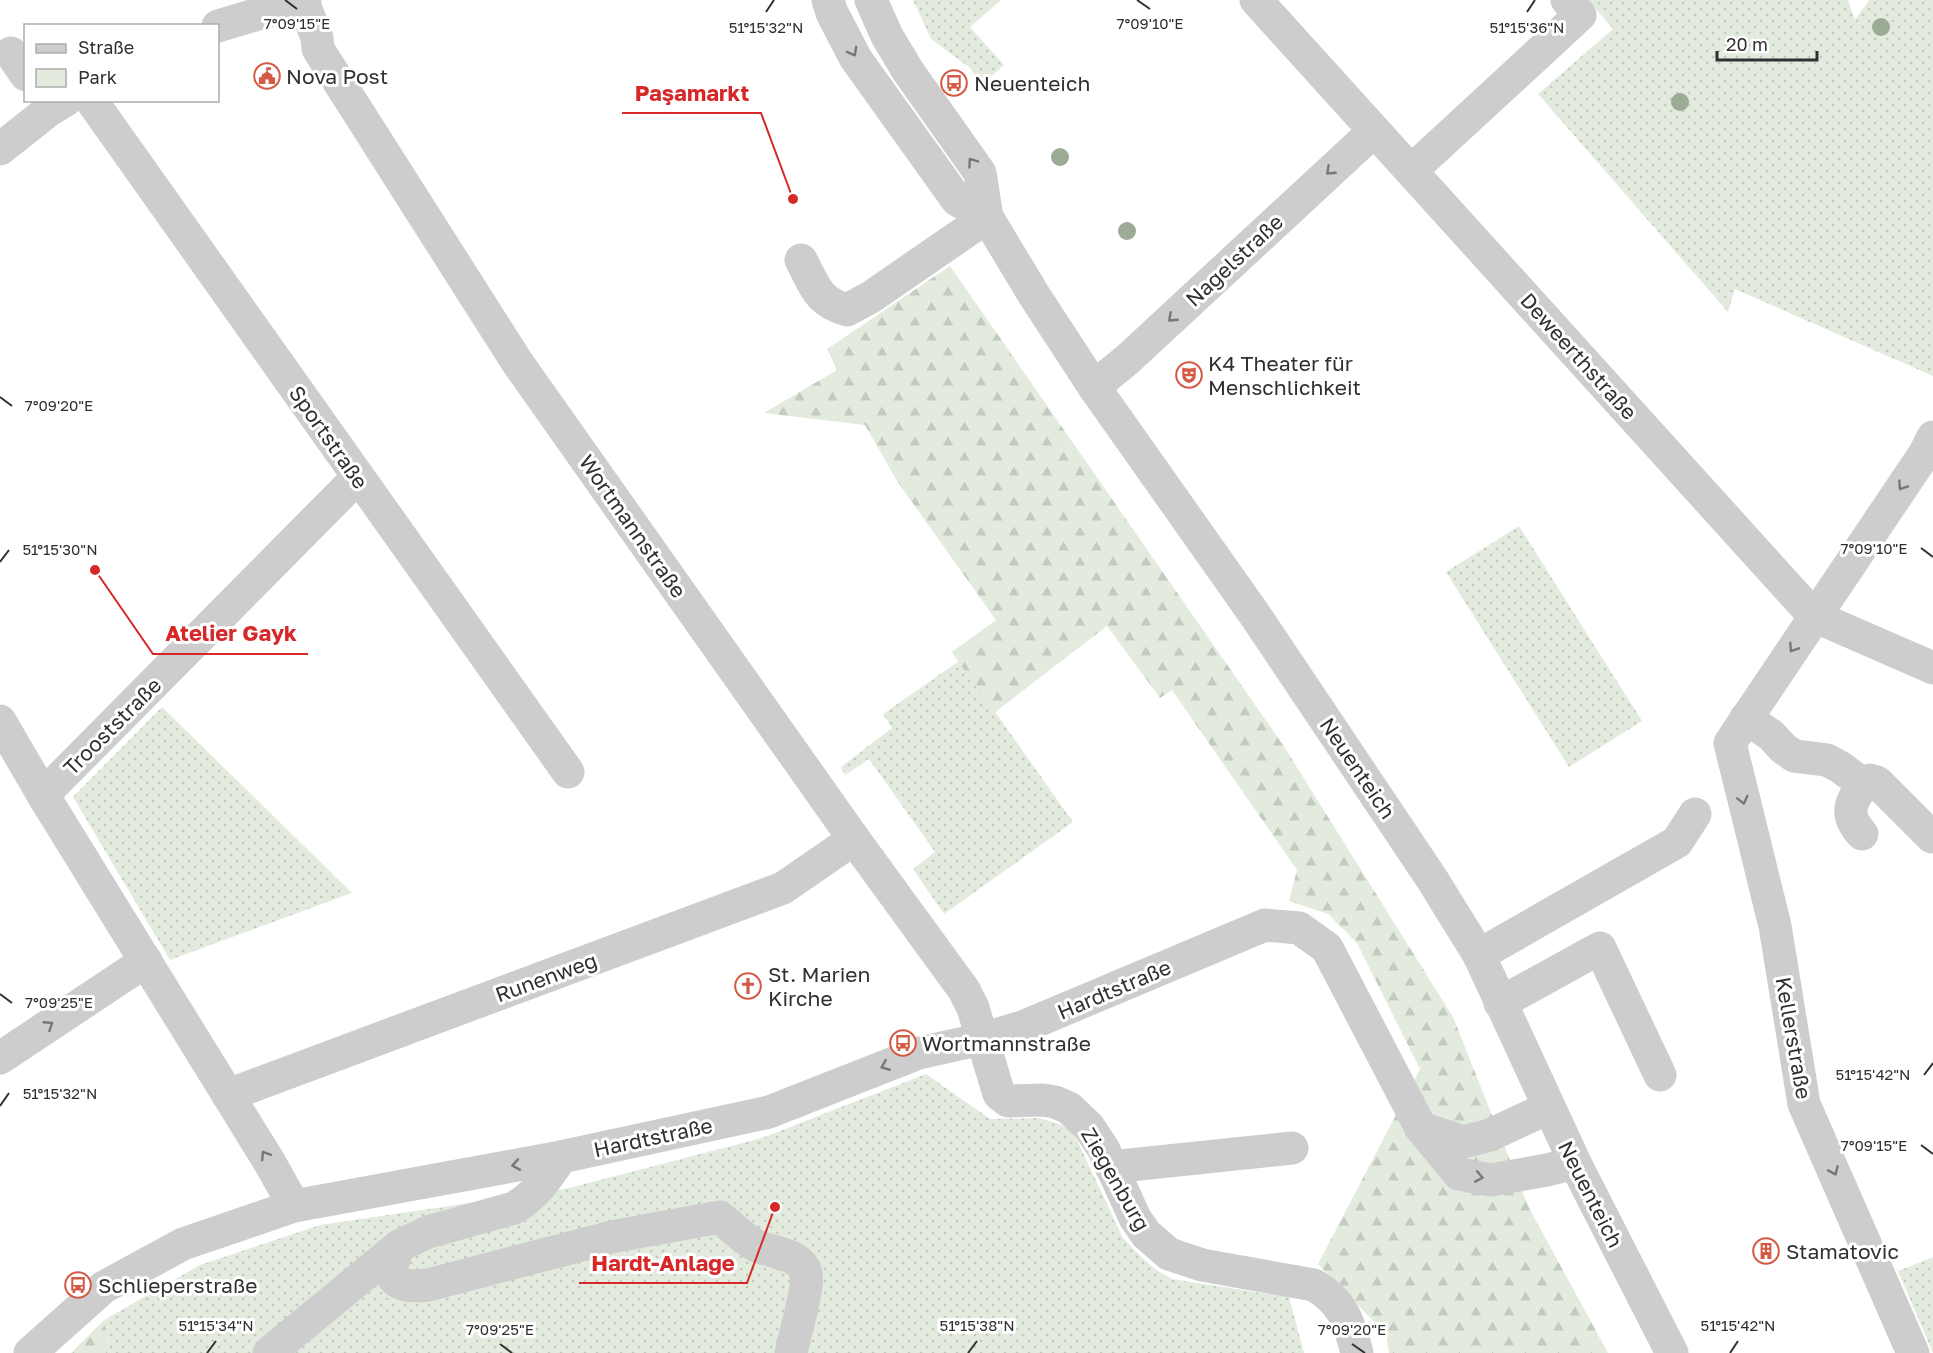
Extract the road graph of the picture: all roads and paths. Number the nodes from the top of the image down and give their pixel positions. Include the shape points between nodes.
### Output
1 (304, 0) edge
2 (828, 0) edge
3 (871, 0) edge
4 (1256, 0) edge
5 (1574, 8) edge
6 (219, 26) edge
7 (92, 102) edge
8 (52, 104) edge
9 (1373, 132) junction
10 (0, 149) edge
11 (1411, 171) junction
12 (987, 217) junction
13 (801, 260) dead end
14 (1094, 387) junction
15 (1933, 437) edge
16 (358, 477) junction
17 (1814, 616) junction
18 (1933, 668) edge
19 (0, 721) edge
20 (1738, 730) junction
21 (568, 772) dead end
22 (1863, 783) junction
23 (43, 795) junction
24 (1695, 813) dead end
25 (1862, 834) dead end
26 (1932, 837) edge
27 (854, 838) junction
28 (1479, 955) junction
29 (146, 961) junction
30 (1500, 1003) junction
31 (982, 1039) junction
32 (0, 1058) edge
33 (1660, 1075) dead end
34 (228, 1095) junction
35 (1548, 1108) junction
36 (1421, 1128) junction
37 (1292, 1148) dead end
38 (561, 1157) junction
39 (1575, 1163) junction
40 (1111, 1167) junction
41 (294, 1206) junction
42 (399, 1246) junction
43 (30, 1353) edge
44 (269, 1353) edge
45 (791, 1353) edge
46 (1357, 1353) edge
47 (1672, 1353) edge
48 (1913, 1353) edge

1 - 6 street
1 - 27 street, Wortmannstraße via 318,49 517,362
2 -> 12 street, Neuenteich via 856,59 957,200
12 -> 3 street, Neuenteich via 980,173 908,70
4 - 9 street, Deweerthstraße
5 - 11 street
7 - 16 street, Sportstraße
8 - 10 street
9 - 11 street, Deweerthstraße
9 -> 14 street, Nagelstraße
11 - 17 street, Deweerthstraße
12 - 13 street via 848,310 821,297
12 - 14 street, Neuenteich
14 - 28 street, Neuenteich via 1256,615
15 -> 17 street
16 - 21 street, Sportstraße
16 - 23 street, Trooststraße
17 - 18 street, Deweerthstraße
17 -> 20 street
19 - 23 street
20 - 22 street via 1772,735 1794,756 1827,760
20 -> 48 street, Kellerstraße via 1804,1104
22 - 25 street via 1850,808 1854,826
22 - 26 street via 1877,782
23 - 29 street
24 - 28 street via 1677,842
27 - 31 street, Wortmannstraße via 964,990
27 - 34 street, Runenweg via 783,888
28 - 30 street, Neuenteich
32 -> 29 street
29 - 34 street
30 - 33 street via 1600,948
30 - 35 street, Neuenteich
31 - 36 street, Hardtstraße via 1025,1026 1265,925 1299,928 1327,948
31 -> 38 street, Hardtstraße via 919,1053 769,1112
31 - 40 street, Ziegenburg via 999,1094 1008,1101 1043,1100 1069,1108 1089,1127
41 -> 34 street
35 - 36 street via 1490,1135 1463,1142
35 - 39 street, Neuenteich
36 -> 39 street, Hardtstraße via 1459,1174 1491,1180
37 - 40 street
38 -> 41 street, Hardtstraße
38 - 42 street via 543,1185 514,1208 428,1232
39 - 47 street, Neuenteich
40 - 46 street, Ziegenburg via 1135,1218 1160,1248 1202,1265 1314,1285 1335,1300 1350,1324
41 - 43 street, Hardtstraße via 183,1244 104,1287
42 - 44 street
42 - 45 street via 391,1262 392,1273 402,1285 412,1287 616,1236 720,1217 755,1245 786,1255 804,1268 807,1281

